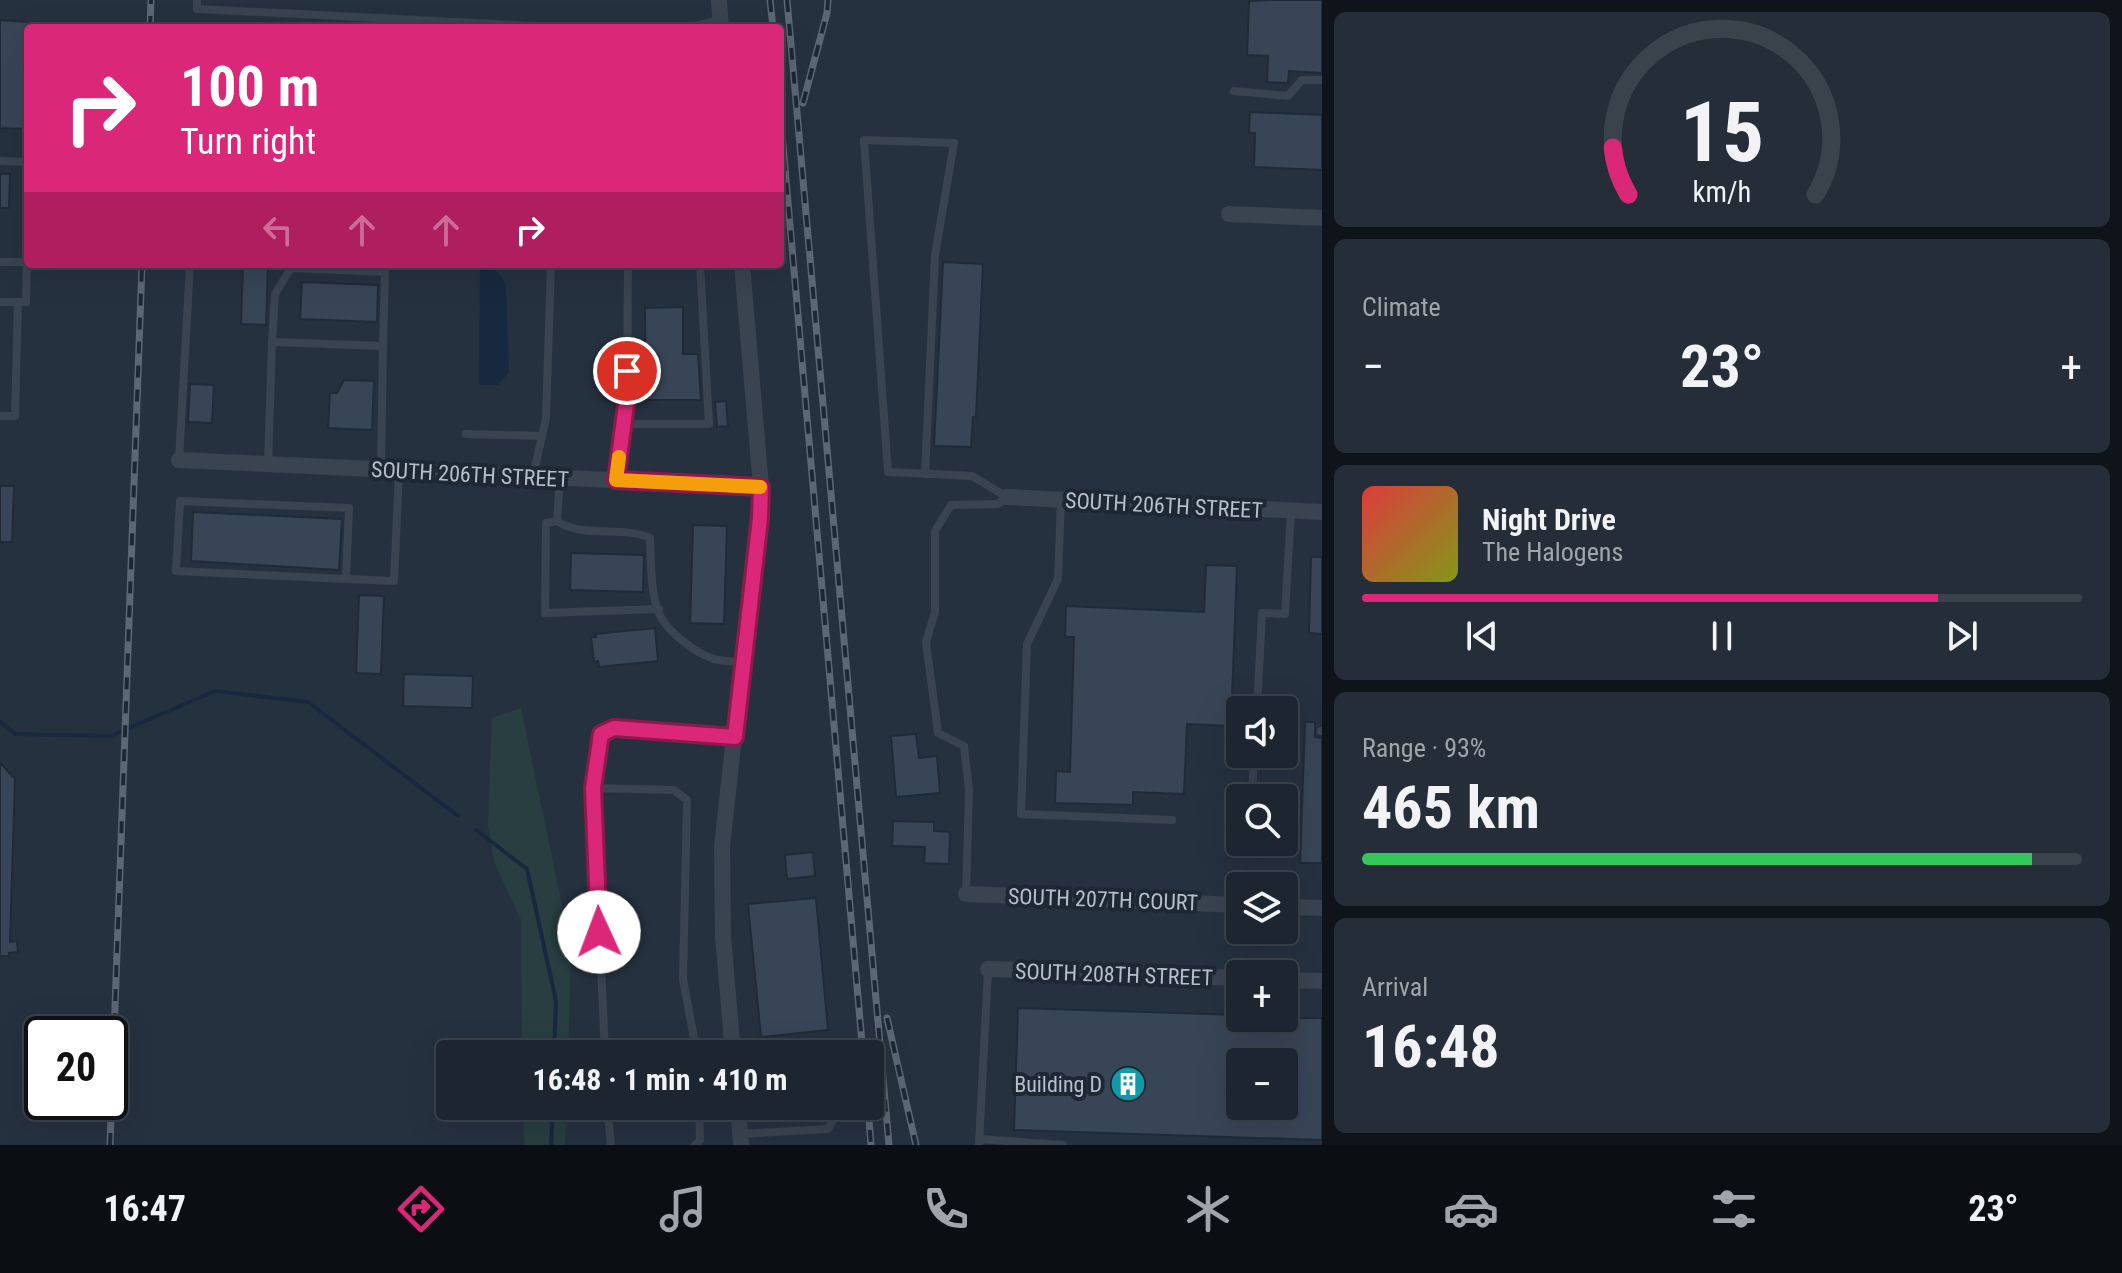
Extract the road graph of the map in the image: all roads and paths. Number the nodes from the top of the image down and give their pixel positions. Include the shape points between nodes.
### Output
1 (197, 0) edge
2 (719, 0) edge
3 (495, 24) edge
4 (721, 24) edge
5 (1322, 80) edge
6 (1234, 91) dead end
7 (0, 161) edge
8 (24, 162) edge
9 (1229, 214) dead end
10 (1322, 218) edge
11 (0, 262) edge
12 (24, 262) edge
13 (27, 268) edge
14 (190, 268) edge
15 (291, 268) edge
16 (385, 268) edge
17 (551, 268) edge
18 (628, 268) edge
19 (700, 268) edge
20 (742, 268) edge
21 (0, 302) edge
22 (18, 302) junction
23 (272, 342) junction
24 (383, 346) junction
25 (0, 416) edge
26 (623, 424) junction
27 (466, 434) dead end
28 (542, 436) junction
29 (179, 460) joint
30 (268, 464) junction
31 (381, 469) junction
32 (399, 470) junction
33 (925, 474) junction
34 (533, 476) junction
35 (560, 478) junction
36 (616, 480) junction
37 (761, 487) junction
38 (1007, 497) junction
39 (1061, 500) junction
40 (1291, 511) junction
41 (1322, 512) edge
42 (557, 521) junction
43 (346, 579) junction
44 (659, 609) junction
45 (744, 662) junction
46 (1258, 696) edge
47 (735, 737) junction
48 (593, 788) junction
49 (1172, 820) dead end
50 (966, 894) joint
51 (1226, 904) edge
52 (1298, 907) edge
53 (1322, 908) edge
54 (988, 969) joint
55 (1226, 978) edge
56 (1298, 980) edge
57 (1322, 981) edge
58 (604, 1040) edge
59 (694, 1040) edge
60 (732, 1040) edge
61 (608, 1120) edge
62 (699, 1120) edge
63 (739, 1120) edge
64 (833, 1120) edge
65 (741, 1140) edge
66 (979, 1142) edge
67 (611, 1145) edge
68 (695, 1145) edge
69 (1063, 1145) edge

1 - 3 lane via 197,9
2 - 4 street
5 - 6 lane via 1302,80 1288,96
7 - 8 lane
9 - 10 street
11 - 12 lane
13 - 22 lane via 26,302
14 - 29 lane
15 - 23 lane via 275,294
16 - 24 lane
17 - 28 lane
18 - 26 lane
19 - 26 lane via 709,424
20 - 37 street
21 - 22 lane
22 - 25 lane via 15,416
23 - 24 lane
23 - 30 lane
24 - 31 lane
26 - 36 lane
27 - 28 lane
28 - 34 lane
29 - 30 street, SOUTH 206TH STREET
30 - 31 street, SOUTH 206TH STREET
31 - 32 street, SOUTH 206TH STREET
32 - 34 street, SOUTH 206TH STREET
32 - 43 lane via 394,581
33 - 33 lane via 888,472 864,140 954,143 935,255
33 - 38 lane via 972,476
34 - 35 street, SOUTH 206TH STREET
35 - 36 street, SOUTH 206TH STREET
35 - 42 lane
36 - 37 street, SOUTH 206TH STREET
37 - 45 street
38 - 39 street, SOUTH 206TH STREET
38 - 50 lane via 998,504 951,505 935,531 935,612 926,642 938,733 964,746 969,791
39 - 40 street, SOUTH 206TH STREET
39 - 49 lane via 1058,579 1027,644 1021,814
40 - 41 street, SOUTH 206TH STREET
40 - 46 lane via 1285,614 1262,613
42 - 44 lane via 568,528 638,532 650,538
42 - 44 lane via 546,523 545,613
43 - 43 lane via 349,508 180,501 176,571
44 - 45 lane via 682,639 711,658
45 - 47 street
47 - 48 lane via 614,728 601,734
47 - 60 street via 722,847
48 - 58 lane
48 - 59 lane via 674,790 687,800 683,979
50 - 51 street, SOUTH 207TH COURT
52 - 53 street
54 - 55 street, SOUTH 208TH STREET
54 - 66 lane
56 - 57 street
61 - 67 lane
62 - 68 lane via 700,1140
63 - 65 street
64 - 65 lane via 828,1129
66 - 69 lane

